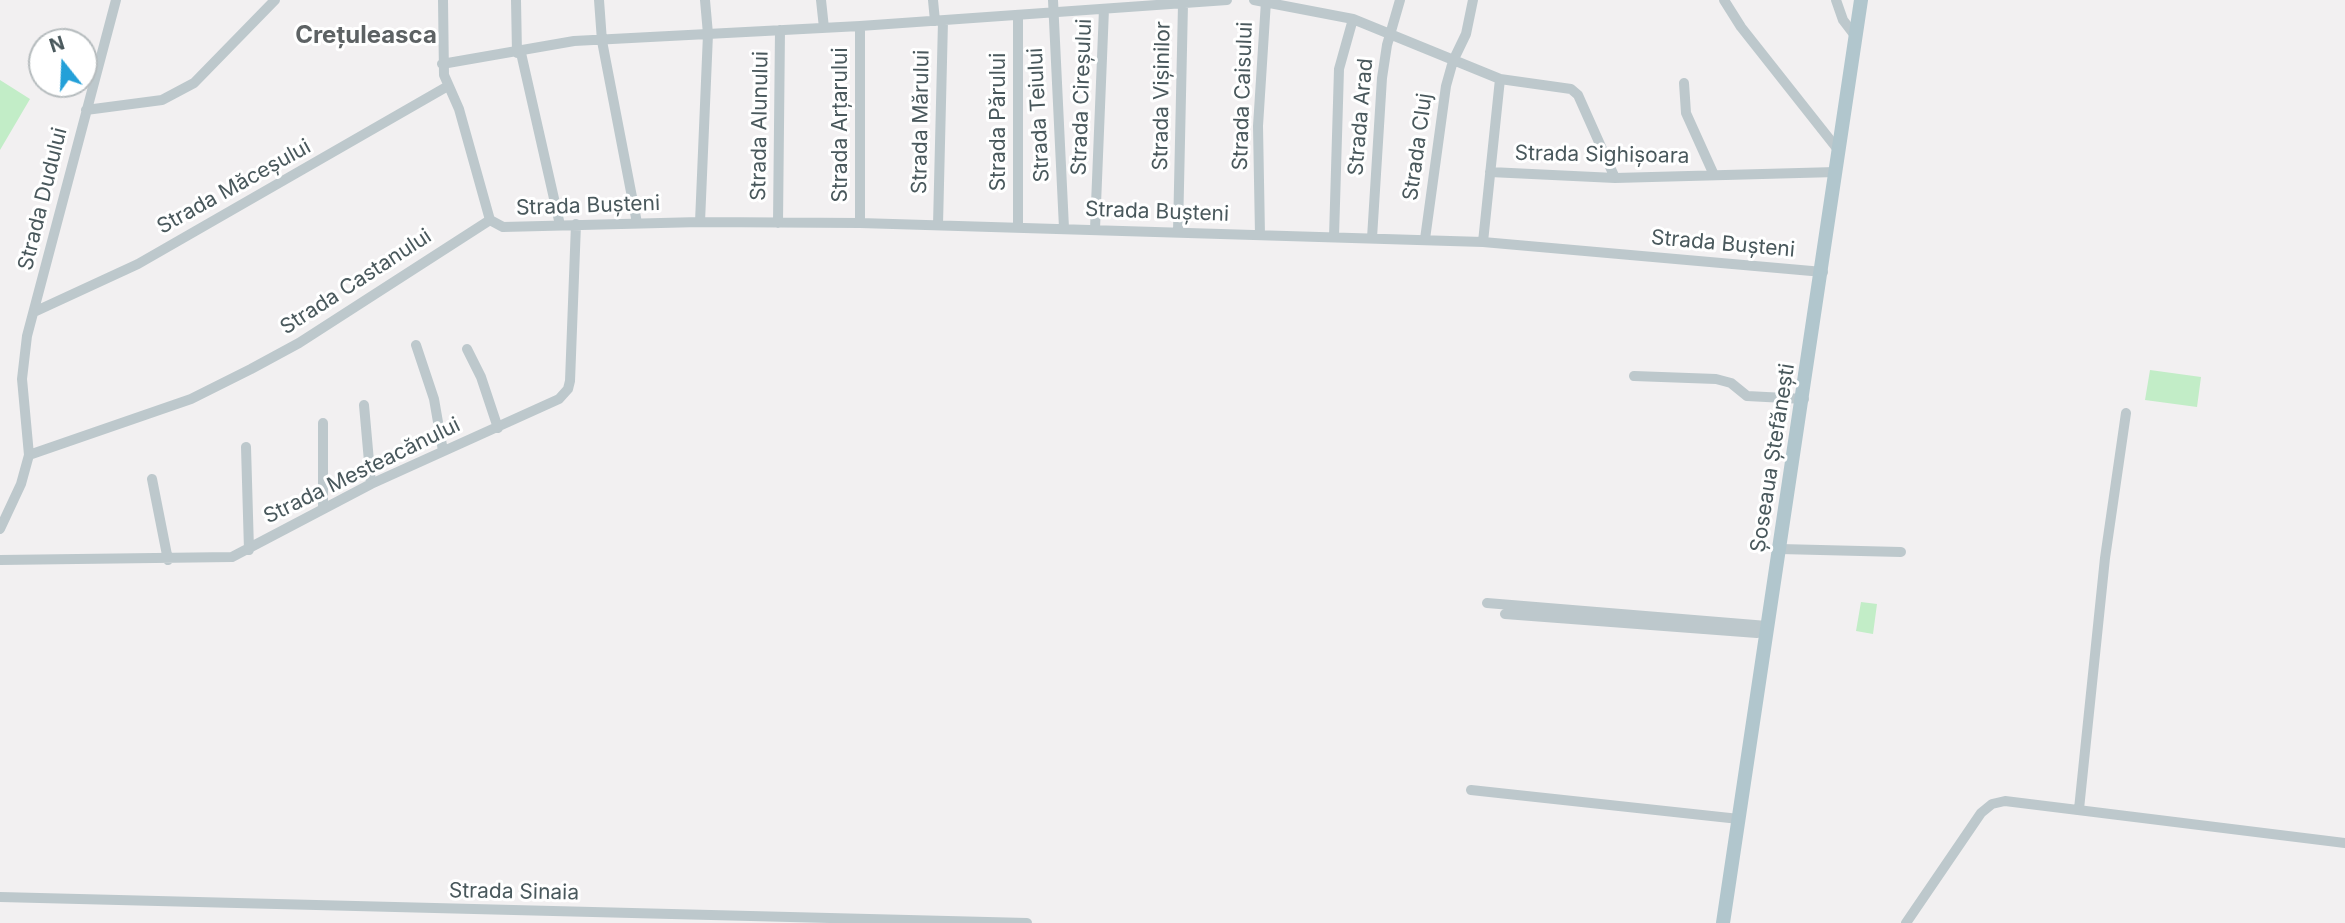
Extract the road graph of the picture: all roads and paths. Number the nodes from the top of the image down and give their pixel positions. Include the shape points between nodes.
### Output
1 (116, 0) edge
2 (275, 0) edge
3 (443, 0) edge
4 (516, 0) edge
5 (599, 0) edge
6 (705, 0) edge
7 (821, 0) edge
8 (933, 0) edge
9 (1053, 0) edge
10 (1227, 0) edge
11 (1400, 0) edge
12 (1474, 0) edge
13 (1724, 0) edge
14 (1836, 0) edge
15 (1861, 0) edge
16 (1260, 1) edge
17 (1183, 4) junction
18 (1104, 9) junction
19 (1054, 13) junction
20 (1018, 15) junction
21 (1353, 19) junction
22 (939, 21) junction
23 (860, 26) junction
24 (824, 28) junction
25 (780, 30) junction
26 (1392, 33) junction
27 (708, 34) junction
28 (1856, 37) junction
29 (602, 41) junction
30 (519, 53) junction
31 (1453, 61) junction
32 (442, 64) junction
33 (1500, 79) junction
34 (1684, 83) dead end
35 (448, 86) junction
36 (86, 110) junction
37 (1839, 151) junction
38 (1490, 172) junction
39 (1836, 172) junction
40 (1714, 175) junction
41 (1615, 178) junction
42 (489, 220) junction
43 (700, 222) junction
44 (637, 223) junction
45 (778, 223) junction
46 (860, 223) junction
47 (576, 224) junction
48 (560, 225) junction
49 (938, 225) junction
50 (1018, 228) junction
51 (1064, 228) junction
52 (1095, 229) junction
53 (1178, 232) junction
54 (1260, 235) junction
55 (1335, 237) junction
56 (1372, 238) junction
57 (1425, 239) junction
58 (1483, 242) junction
59 (1823, 272) junction
60 (34, 312) junction
61 (416, 345) dead end
62 (467, 349) dead end
63 (1634, 376) dead end
64 (1804, 399) junction
65 (364, 405) dead end
66 (2126, 413) dead end
67 (323, 423) dead end
68 (498, 428) junction
69 (246, 447) dead end
70 (443, 451) junction
71 (29, 455) junction
72 (152, 479) dead end
73 (371, 484) junction
74 (323, 509) junction
75 (0, 530) edge
76 (1780, 549) junction
77 (249, 550) junction
78 (1901, 552) dead end
79 (0, 560) edge
80 (168, 560) junction
81 (1487, 603) dead end
82 (1505, 614) dead end
83 (1767, 630) junction
84 (1471, 790) dead end
85 (2078, 809) junction
86 (1739, 819) junction
87 (2345, 843) edge
88 (0, 897) edge
89 (1027, 923) edge
90 (1723, 923) edge
91 (1906, 923) edge

1 - 36 street, Strada Dudului
2 - 36 street via 187,88 162,100
3 - 32 street
4 - 30 street
5 - 29 street
6 - 27 street
7 - 24 street
8 - 22 street, Strada Mărului
9 - 19 street, Strada Teiului
10 - 17 street
11 - 26 street, Strada Arad
12 - 31 street, Strada Cluj via 1466,34
13 - 37 street
14 - 28 street
15 - 28 main road, Șoseaua Ștefănești
16 - 21 street
16 - 54 street, Strada Caisului
17 - 18 street
17 - 53 street, Strada Vișinilor
18 - 19 street
18 - 52 street, Strada Cireșului
19 - 20 street
19 - 51 street, Strada Teiului
20 - 22 street
20 - 50 street, Strada Părului
21 - 26 street
21 - 55 street via 1339,69
22 - 23 street
22 - 49 street, Strada Mărului
23 - 24 street
23 - 46 street, Strada Arțarului
24 - 25 street
25 - 27 street
25 - 45 street, Strada Alunului
26 - 31 street
26 - 56 street, Strada Arad via 1382,78
27 - 29 street
27 - 43 street
28 - 37 main road, Șoseaua Ștefănești
29 - 30 street via 574,41
29 - 44 street
30 - 32 street
30 - 48 street
31 - 33 street
31 - 57 street, Strada Cluj
32 - 35 street
33 - 38 street, Strada Sighișoara
33 - 41 street via 1575,92
34 - 40 street, Strada Sighișoara via 1686,113
35 - 42 street via 459,109
35 - 60 street, Strada Măceșului via 138,264
36 - 60 street, Strada Dudului
37 - 39 main road, Șoseaua Ștefănești
38 - 41 street, Strada Sighișoara
38 - 58 street, Strada Sighișoara
39 - 40 street, Strada Sighișoara
39 - 59 main road, Șoseaua Ștefănești
40 - 41 street, Strada Sighișoara
42 - 48 street, Strada Bușteni via 503,227
42 - 71 street, Strada Castanului via 251,369 191,398
43 - 44 street, Strada Bușteni
43 - 45 street, Strada Bușteni
44 - 47 street, Strada Bușteni
45 - 46 street, Strada Bușteni
46 - 49 street, Strada Bușteni
47 - 48 street, Strada Bușteni
47 - 68 street, Strada Mesteacănului via 568,389
49 - 50 street, Strada Bușteni
50 - 51 street, Strada Bușteni
51 - 52 street, Strada Bușteni
52 - 53 street, Strada Bușteni
53 - 54 street, Strada Bușteni
54 - 55 street, Strada Bușteni
55 - 56 street, Strada Bușteni
56 - 57 street, Strada Bușteni
57 - 58 street, Strada Bușteni
58 - 59 street, Strada Bușteni
59 - 64 main road, Șoseaua Ștefănești
60 - 71 street, Strada Dudului via 22,379
61 - 70 street via 434,399
62 - 68 street
63 - 64 street via 1716,379 1731,383 1747,396
64 - 76 main road, Șoseaua Ștefănești
65 - 73 street
66 - 85 street
67 - 74 street
68 - 70 street, Strada Mesteacănului
69 - 77 street
70 - 73 street, Strada Mesteacănului
71 - 75 street, Strada Dudului
72 - 80 street
73 - 74 street, Strada Mesteacănului
74 - 77 street, Strada Mesteacănului
76 - 78 street
76 - 83 main road, Șoseaua Ștefănești
77 - 80 street, Strada Mesteacănului via 224,558
79 - 80 street, Strada Mesteacănului
81 - 83 street
82 - 83 street
83 - 86 main road, Șoseaua Ștefănești
84 - 86 street
85 - 87 street
85 - 91 street via 2005,801 1992,804 1981,813
86 - 90 main road, Șoseaua Ștefănești
88 - 89 street, Strada Sinaia

